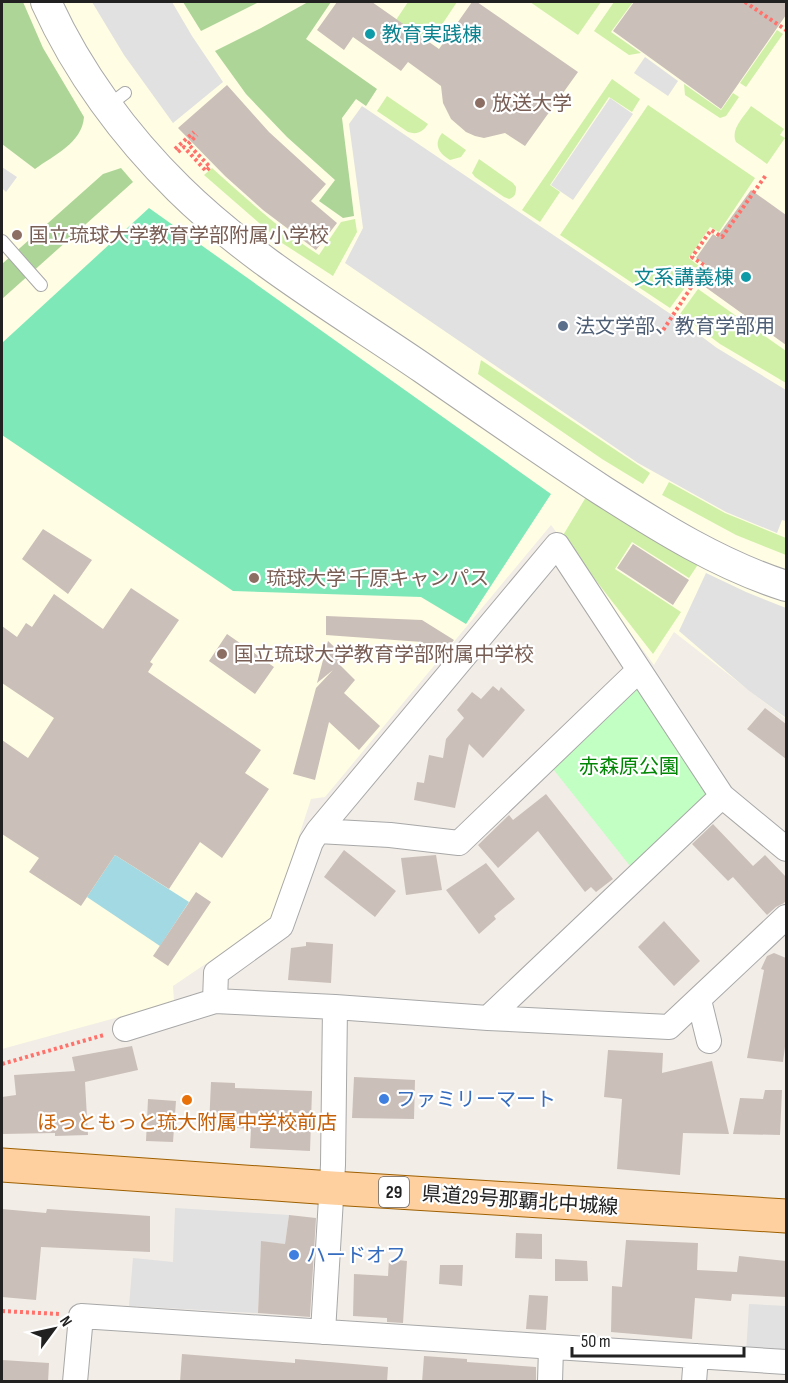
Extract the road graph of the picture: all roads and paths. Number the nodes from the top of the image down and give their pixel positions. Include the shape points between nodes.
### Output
1 (46, 2) edge
2 (745, 2) edge
3 (752, 6) junction
4 (752, 12) dead end
5 (786, 30) edge
6 (174, 153) joint
7 (766, 175) dead end
8 (2, 241) edge
9 (40, 285) dead end
10 (660, 335) dead end
11 (786, 586) edge
12 (639, 670) junction
13 (722, 796) junction
14 (318, 831) junction
15 (786, 849) edge
16 (783, 926) edge
17 (699, 1000) junction
18 (215, 1001) junction
19 (335, 1007) junction
20 (488, 1018) junction
21 (125, 1029) joint
22 (709, 1041) dead end
23 (2, 1064) edge
24 (2, 1165) edge
25 (332, 1188) junction
26 (786, 1216) edge
27 (2, 1311) edge
28 (81, 1316) junction
29 (323, 1332) junction
30 (551, 1348) junction
31 (696, 1356) junction
32 (786, 1362) edge
33 (75, 1382) edge
34 (550, 1382) edge
35 (694, 1382) edge

1 - 11 street via 70,48 116,99 144,153 222,228 276,269 637,513 718,559
2 - 3 path
3 - 4 path
3 - 5 path
6 - 6 path via 184,147 206,171 210,167 188,144 196,134
7 - 10 path via 722,237 711,230 692,257 705,266
8 - 9 lane
12 - 13 street
12 - 14 street via 459,843
12 - 14 street via 557,545
13 - 15 street
13 - 20 street
14 - 18 street via 281,926 216,973
16 - 17 street
17 - 20 street via 669,1027
17 - 22 street
18 - 19 street
18 - 21 street
19 - 20 street
19 - 25 street
21 - 23 path
24 - 25 main road, 県道29号那覇北中城線 / 29
25 - 26 main road, 県道29号那覇北中城線 / 29
25 - 29 street
27 - 28 path
28 - 29 street
28 - 33 street
29 - 30 street
30 - 31 street
30 - 34 street
31 - 32 street
31 - 35 street

